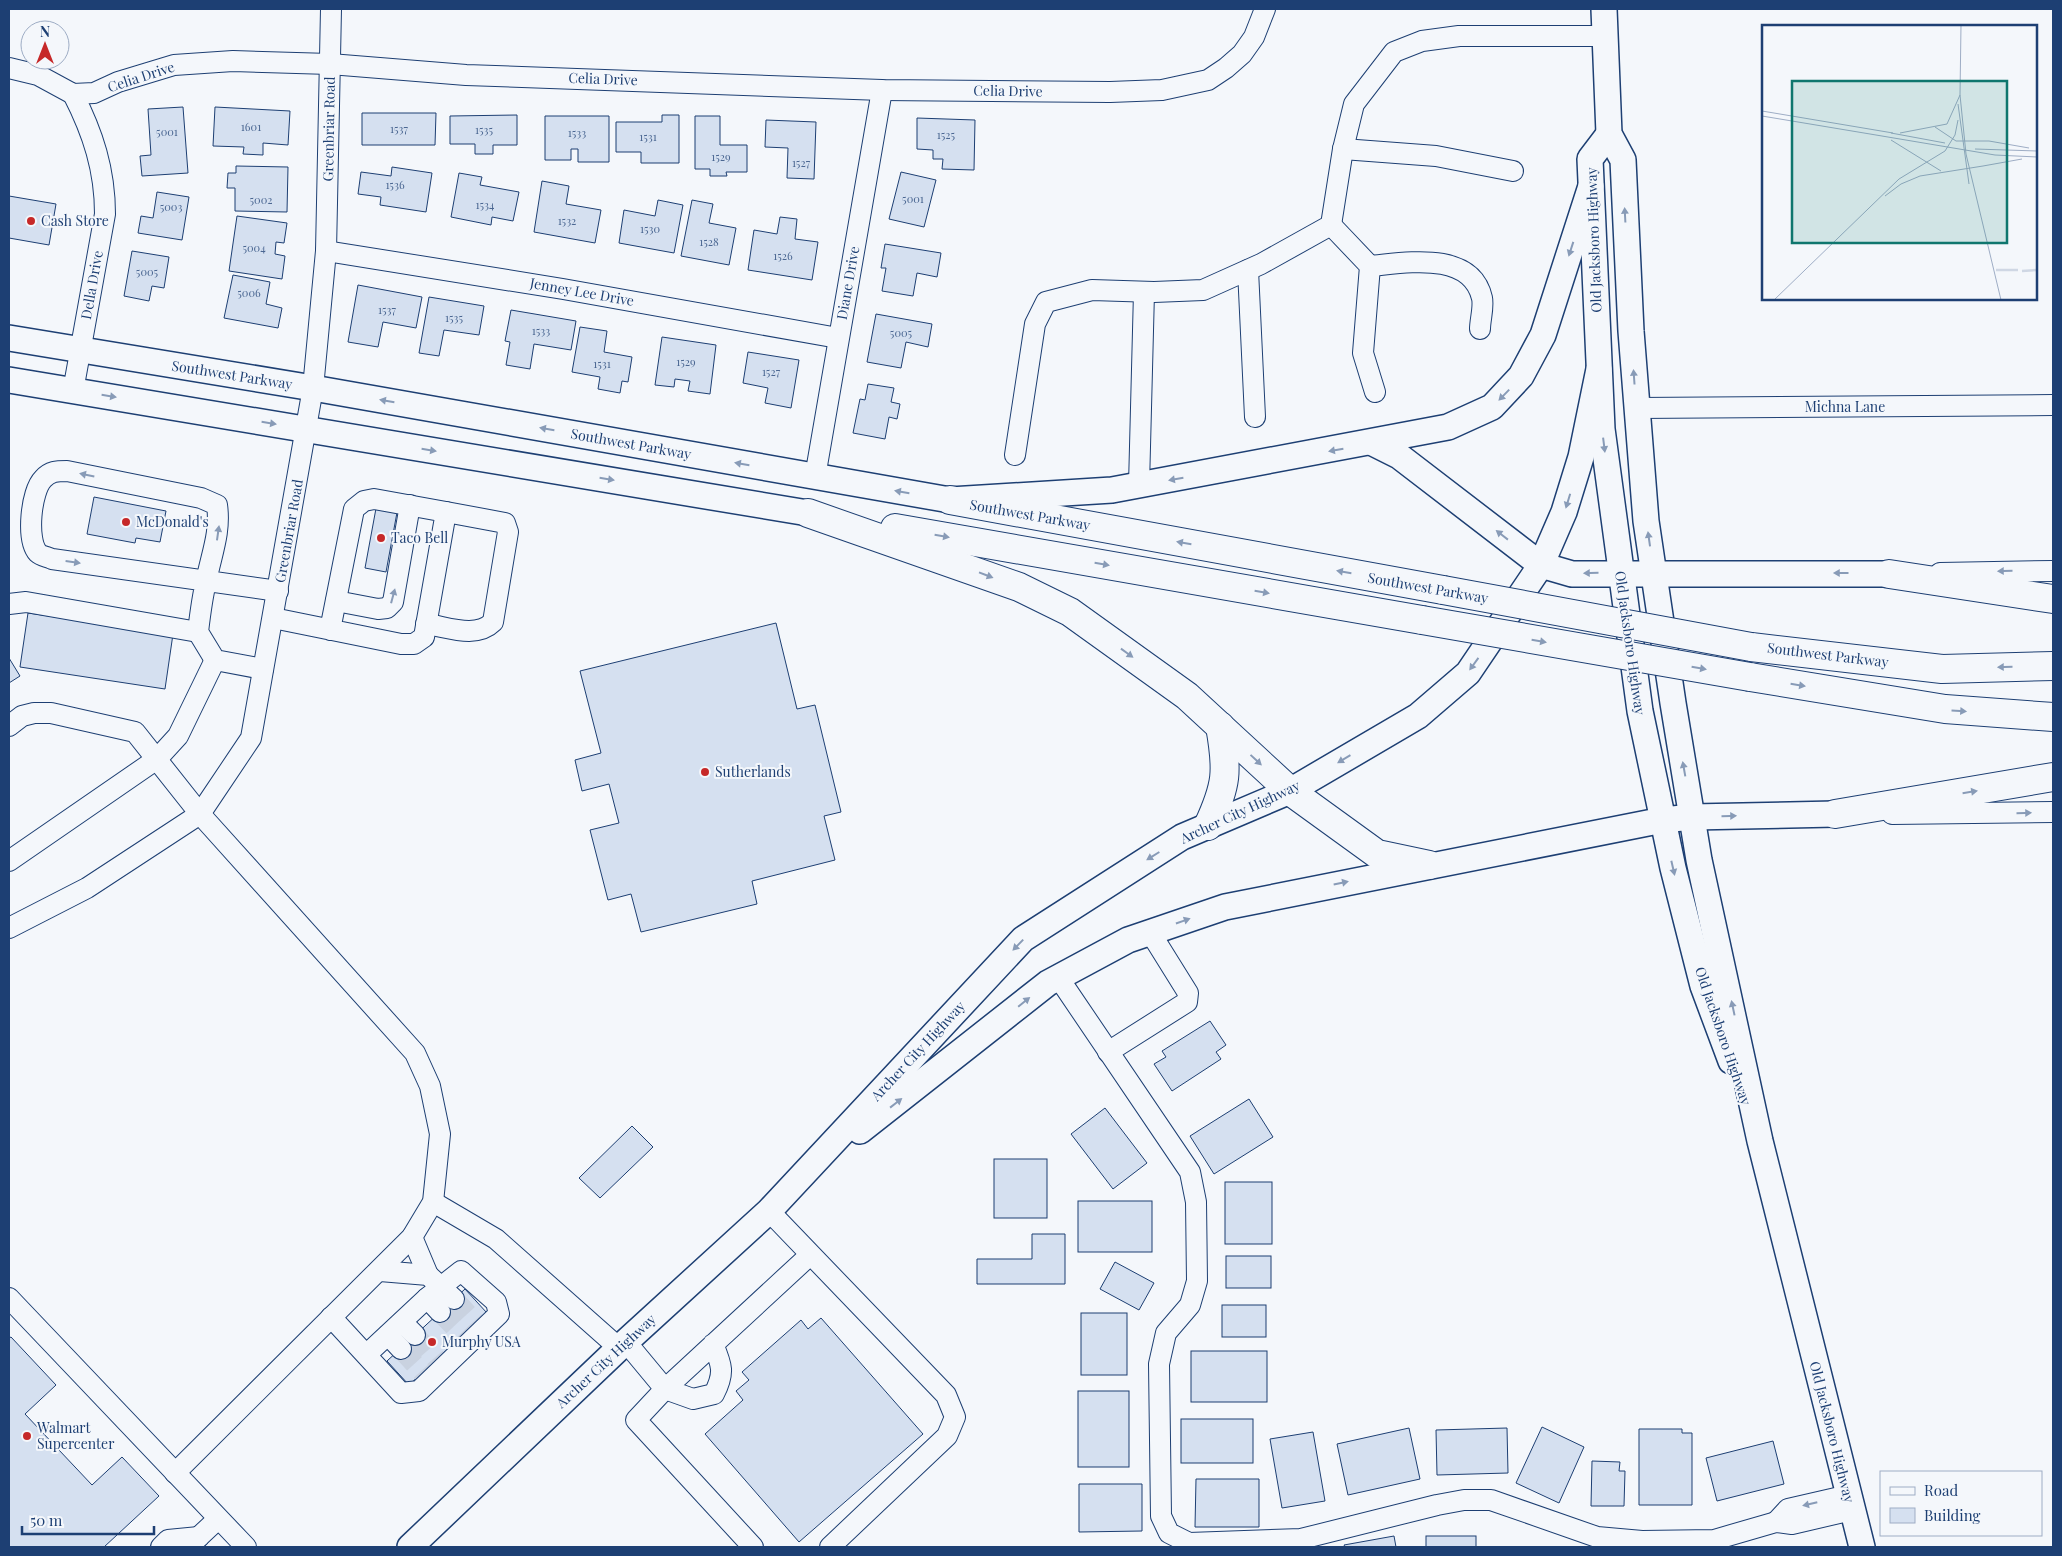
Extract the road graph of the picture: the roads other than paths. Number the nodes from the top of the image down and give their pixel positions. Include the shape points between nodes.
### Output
1 (331, 9) edge
2 (1265, 9) edge
3 (1604, 9) edge
4 (1605, 36) junction
5 (330, 64) junction
6 (9, 68) edge
7 (882, 90) junction
8 (73, 94) junction
9 (1608, 134) junction
10 (1343, 150) junction
11 (1513, 171) dead end
12 (1592, 186) junction
13 (1331, 225) junction
14 (326, 251) junction
15 (1370, 266) junction
16 (1248, 270) junction
17 (1144, 292) junction
18 (1480, 329) dead end
19 (9, 338) edge
20 (838, 338) junction
21 (80, 350) junction
22 (1599, 369) junction
23 (9, 380) edge
24 (313, 388) junction
25 (73, 390) junction
26 (1375, 392) dead end
27 (2053, 405) edge
28 (1637, 408) junction
29 (1255, 417) dead end
30 (308, 430) junction
31 (581, 435) junction
32 (1373, 443) junction
33 (1015, 455) dead end
34 (573, 474) junction
35 (815, 477) junction
36 (1139, 485) junction
37 (950, 500) junction
38 (410, 505) junction
39 (446, 512) junction
40 (808, 513) junction
41 (1541, 565) junction
42 (2053, 570) edge
43 (1654, 572) junction
44 (1620, 573) junction
45 (1889, 574) junction
46 (206, 581) junction
47 (278, 591) junction
48 (2053, 599) edge
49 (336, 601) junction
50 (9, 604) edge
51 (273, 618) junction
52 (426, 624) junction
53 (330, 630) junction
54 (198, 632) junction
55 (215, 660) junction
56 (2053, 666) edge
57 (263, 669) junction
58 (2053, 717) edge
59 (9, 726) edge
60 (1220, 726) junction
61 (156, 759) junction
62 (2053, 777) edge
63 (1290, 791) junction
64 (2053, 812) edge
65 (200, 814) junction
66 (1835, 814) junction
67 (1692, 817) junction
68 (1663, 820) junction
69 (1208, 826) junction
70 (9, 861) edge
71 (1429, 865) junction
72 (9, 928) edge
73 (1150, 932) junction
74 (1058, 978) junction
75 (1108, 1052) junction
76 (1760, 1141) junction
77 (802, 1175) junction
78 (433, 1202) junction
79 (769, 1211) junction
80 (412, 1237) junction
81 (810, 1254) junction
82 (380, 1271) junction
83 (438, 1294) junction
84 (9, 1298) edge
85 (331, 1317) junction
86 (713, 1344) junction
87 (623, 1345) junction
88 (366, 1355) junction
89 (665, 1389) junction
90 (175, 1473) junction
91 (1850, 1502) junction
92 (218, 1519) junction
93 (194, 1542) edge
94 (161, 1547) edge
95 (246, 1547) edge
96 (410, 1547) edge
97 (753, 1547) edge
98 (830, 1547) edge
99 (1862, 1547) edge

1 - 5 street, Greenbriar Road
2 - 7 street, Celia Drive via 1254,37 1242,54 1208,80 1162,90
3 - 4 main road, Old Jacksboro Highway
4 - 9 main road, Old Jacksboro Highway
4 - 10 street via 1458,36 1422,41 1394,52 1354,104
5 - 7 street, Celia Drive via 466,74
5 - 8 street, Celia Drive via 232,61 174,64 94,93
5 - 14 street, Greenbriar Road
6 - 8 street via 38,74
7 - 20 street, Diane Drive
8 - 21 street, Della Drive via 97,147 105,196 105,214
9 - 12 main road, Old Jacksboro Highway via 1590,159
28 -> 9 main road, Old Jacksboro Highway via 1623,160
10 - 11 street via 1436,156
10 - 13 street
12 - 22 main road, Old Jacksboro Highway
12 -> 32 main road via 1543,335 1521,376 1492,407 1448,427
13 - 15 street
13 - 16 street
14 - 20 street, Jenney Lee Drive
14 - 24 street, Greenbriar Road
15 - 18 street via 1446,263 1471,276 1482,298
15 - 26 street via 1363,353
16 - 17 street via 1203,290
16 - 29 street
17 - 33 street via 1092,290 1046,302 1035,324
17 - 36 street
19 - 21 main road, Southwest Parkway
20 - 35 street, Diane Drive
21 - 24 main road, Southwest Parkway
21 - 25 street, Della Drive
22 -> 41 main road, Archer City Highway via 1581,457 1564,512
22 -> 44 main road, Old Jacksboro Highway via 1602,430
23 - 25 main road
24 - 30 street, Greenbriar Road
31 -> 24 main road, Southwest Parkway
25 -> 30 main road
27 - 28 street, Michna Lane
43 -> 28 main road, Old Jacksboro Highway via 1646,521
30 -> 34 main road
30 - 47 street, Greenbriar Road
31 - 34 main road
35 -> 31 main road, Southwest Parkway
32 -> 36 main road
41 -> 32 main road via 1399,456
34 -> 40 main road
37 -> 35 main road, Southwest Parkway
36 - 37 main road via 1112,490
56 -> 37 highway, Southwest Parkway, bridge via 1942,669 1751,646
38 - 39 street
38 - 49 street via 374,499 364,501 354,509
49 -> 38 street via 378,609 387,608 393,602
39 - 52 street
39 - 52 street via 506,523 508,532 493,622 486,630 477,632
40 -> 58 highway, bridge via 1945,710
40 -> 60 highway via 1019,587 1070,612 1188,696
44 -> 41 main road via 1572,574
41 -> 63 main road, Archer City Highway via 1468,673 1418,716
42 -> 45 street
43 - 44 main road
45 -> 43 main road
67 -> 43 main road, Old Jacksboro Highway
44 - 68 main road, Old Jacksboro Highway via 1640,711
45 - 48 highway
46 -> 46 street via 216,548 217,505 202,498 67,471 54,470 42,479 35,493 31,530 32,543 39,554 52,559
46 - 47 street
46 - 54 street
47 - 51 street, Greenbriar Road
49 - 53 street
50 - 54 street via 26,602
51 - 53 street
51 - 57 street, Greenbriar Road
52 - 53 street via 424,636 414,644
54 - 55 street
55 - 57 street
55 - 61 street via 178,736
57 - 65 street, Greenbriar Road via 251,738
59 - 61 street via 22,716 34,713 60,715 136,732
60 -> 63 highway
60 - 69 highway via 1226,760 1222,795
61 - 65 street
61 - 70 street
66 -> 62 highway
63 - 69 main road, Archer City Highway
63 - 71 highway via 1377,854
66 -> 64 street
65 - 72 street, Greenbriar Road via 87,888
65 - 78 street via 415,1053 430,1086 440,1134
67 -> 66 main road
67 - 68 main road
76 -> 67 main road, Old Jacksboro Highway
68 - 71 main road, Archer City Highway
68 -> 76 main road, Old Jacksboro Highway via 1703,986
69 -> 77 main road, Archer City Highway via 1182,837 1023,939
73 -> 71 main road, Archer City Highway via 1225,907
73 - 74 main road, Archer City Highway via 1128,940
73 - 75 street via 1188,993 1187,1002
74 - 75 street
77 -> 74 main road, Archer City Highway
75 - 91 street via 1190,1172 1196,1202 1197,1281 1190,1305 1166,1333 1159,1364 1161,1516 1169,1533 1189,1543 1301,1539 1464,1500 1490,1500 1597,1538 1714,1540 1776,1522 1788,1509
76 - 91 main road, Old Jacksboro Highway
77 - 79 main road, Archer City Highway
78 - 80 street
78 - 87 street via 496,1239
79 - 81 street
79 - 87 main road, Archer City Highway
80 - 82 street
80 - 83 street
81 - 86 street
81 - 98 street via 946,1395 955,1417 947,1436
82 - 83 street
82 - 85 street
83 - 88 street via 401,1335
83 - 88 street via 461,1271 496,1302 499,1314 433,1370 419,1391 401,1393
84 - 90 street
85 - 88 street
85 - 90 street
86 - 89 street
86 - 89 street via 721,1362 722,1379 714,1394 693,1399
87 - 89 street
87 - 96 main road, Archer City Highway
89 - 97 street via 636,1420
90 - 92 street
91 - 99 main road, Old Jacksboro Highway
92 - 93 street
92 - 95 street
93 - 94 street via 168,1540

